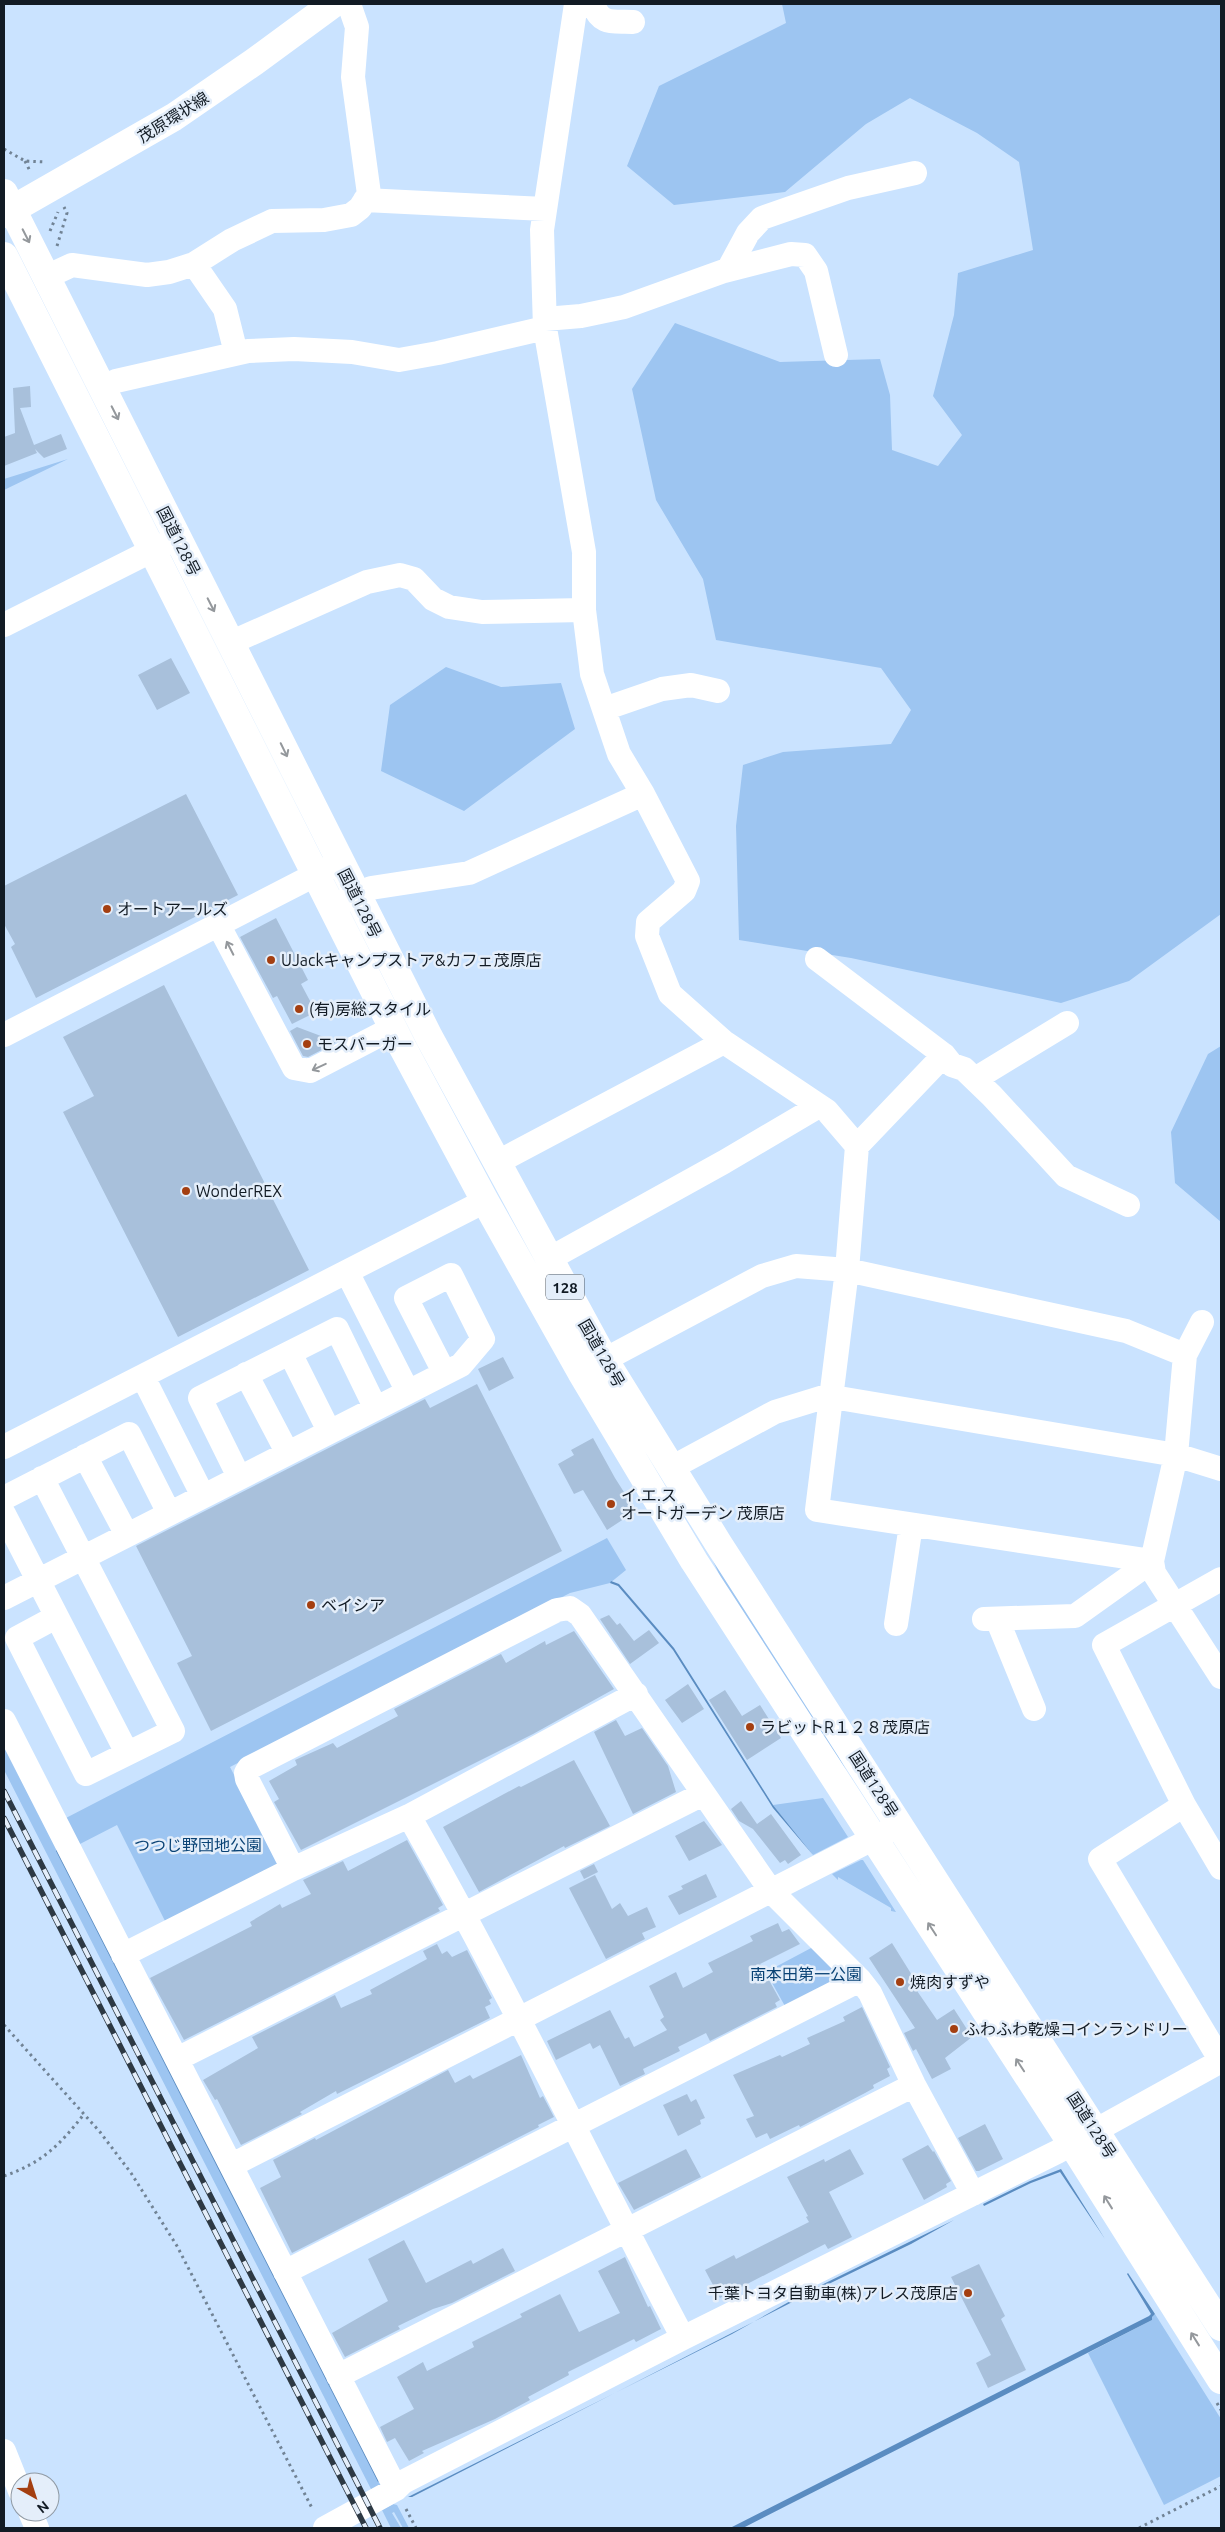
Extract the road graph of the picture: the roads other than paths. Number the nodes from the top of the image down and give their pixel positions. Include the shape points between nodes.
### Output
1 (332, 4) edge
2 (349, 4) edge
3 (576, 4) edge
4 (593, 4) edge
5 (633, 22) dead end
6 (915, 173) dead end
7 (365, 200) junction
8 (7, 205) edge
9 (545, 209) junction
10 (4, 256) edge
11 (194, 264) junction
12 (728, 270) junction
13 (46, 277) junction
14 (545, 323) junction
15 (236, 353) junction
16 (836, 355) dead end
17 (102, 387) junction
18 (178, 538) junction
19 (152, 550) junction
20 (584, 610) junction
21 (4, 625) edge
22 (230, 643) junction
23 (718, 691) dead end
24 (604, 709) junction
25 (643, 794) junction
26 (328, 868) junction
27 (356, 894) junction
28 (332, 907) junction
29 (218, 924) junction
30 (817, 959) dead end
31 (1066, 1024) dead end
32 (394, 1028) junction
33 (4, 1035) edge
34 (724, 1042) junction
35 (944, 1055) junction
36 (975, 1079) junction
37 (819, 1106) junction
38 (857, 1146) junction
39 (496, 1163) junction
40 (485, 1201) junction
41 (1128, 1205) dead end
42 (549, 1259) junction
43 (847, 1270) junction
44 (347, 1272) junction
45 (1202, 1322) dead end
46 (290, 1353) junction
47 (1185, 1355) junction
48 (593, 1366) junction
49 (444, 1372) dead end
50 (246, 1374) junction
51 (143, 1377) junction
52 (407, 1390) junction
53 (831, 1397) junction
54 (375, 1407) junction
55 (329, 1431) junction
56 (4, 1447) edge
57 (287, 1452) junction
58 (1176, 1455) junction
59 (85, 1456) junction
60 (671, 1468) junction
61 (1221, 1469) edge
62 (239, 1477) junction
63 (42, 1478) junction
64 (203, 1496) junction
65 (4, 1498) edge
66 (169, 1513) junction
67 (4, 1514) edge
68 (911, 1525) junction
69 (127, 1535) junction
70 (13, 1554) edge
71 (82, 1558) junction
72 (1152, 1561) junction
73 (1221, 1579) edge
74 (38, 1581) junction
75 (4, 1598) edge
76 (1176, 1604) junction
77 (56, 1617) junction
78 (896, 1624) dead end
79 (1221, 1677) edge
80 (636, 1694) junction
81 (1034, 1709) dead end
82 (4, 1721) edge
83 (127, 1753) junction
84 (703, 1794) junction
85 (1184, 1805) junction
86 (409, 1816) junction
87 (900, 1825) junction
88 (873, 1839) junction
89 (1221, 1868) edge
90 (293, 1869) junction
91 (770, 1891) junction
92 (465, 1914) junction
93 (123, 1955) junction
94 (860, 1980) junction
95 (520, 2020) junction
96 (177, 2059) junction
97 (1221, 2061) edge
98 (914, 2085) junction
99 (574, 2127) junction
100 (1096, 2131) junction
101 (1072, 2144) junction
102 (232, 2165) junction
103 (972, 2194) junction
104 (626, 2231) junction
105 (285, 2272) junction
106 (1221, 2327) edge
107 (683, 2338) junction
108 (338, 2376) junction
109 (1221, 2380) edge
110 (4, 2451) edge
111 (12, 2472) edge
112 (396, 2489) junction
113 (320, 2520) edge

1 - 8 main road, 茂原環状線 via 174,117
2 - 7 street via 357,27 353,77 369,194
3 - 9 street
4 - 5 street via 597,15 604,20
6 - 12 street via 848,188 762,218 748,233
7 - 9 street
7 - 11 street via 351,215 324,220 272,221 232,240
8 -> 13 main road, 国道128号 / 128
9 - 14 street via 542,230
10 - 19 main road, 国道128号 / 128
11 - 13 street via 147,275 72,265
11 - 15 street via 225,309
12 - 14 street via 624,307
12 - 16 street via 791,254 805,255 816,270
13 - 17 main road, 国道128号 / 128
14 - 15 street via 438,354 399,360 352,352 294,348
14 - 20 street via 584,552
15 - 17 street
17 -> 18 main road, 国道128号 / 128
18 - 19 street
18 -> 22 main road, 国道128号 / 128
19 - 21 street
19 - 26 main road, 国道128号 / 128
20 - 22 street via 482,612 449,606 433,599 414,579 400,575 367,582
20 - 24 street via 592,674
22 -> 26 main road, 国道128号 / 128
23 - 24 street via 691,685 662,689
24 - 25 street via 619,754
25 - 27 street via 469,873 371,888
25 - 34 street via 688,881 684,891 648,922 647,936 670,994
26 - 27 main road, 国道128号 / 128
26 - 28 main road, 国道128号 / 128
26 - 29 street
27 - 28 street
27 - 39 main road, 国道128号 / 128
28 - 32 main road, 国道128号 / 128
32 -> 29 street via 310,1071 294,1068
29 - 33 street
30 - 35 street
31 - 36 street
32 - 40 main road, 国道128号 / 128
34 - 37 street
34 - 39 street
35 - 36 street via 952,1065 964,1069
35 - 38 street
36 - 41 street via 1066,1176
37 - 38 street
37 - 42 street
38 - 43 street
39 - 42 main road, 国道128号 / 128
40 - 44 street
40 - 48 main road, 国道128号 / 128
42 - 48 main road, 国道128号 / 128
43 - 47 street via 1126,1331
43 - 48 street via 796,1266 762,1276
43 - 53 street
44 - 51 street
44 - 52 street
45 - 47 street
46 - 50 street
46 - 54 street via 337,1329
46 - 55 street
47 - 58 street
48 - 60 main road, 国道128号 / 128
48 - 88 main road, 国道128号 / 128 via 694,1561
49 - 52 street
50 - 57 street
50 - 62 street via 200,1398
51 - 56 street
51 - 64 street
52 - 54 street
53 - 58 street
53 - 60 street via 775,1412
53 - 68 street via 817,1510
54 - 55 street
55 - 57 street
57 - 62 street
58 - 61 street
58 - 72 street
59 - 63 street
59 - 66 street via 129,1434
59 - 69 street
60 - 87 main road, 国道128号 / 128
62 - 64 street
63 - 65 street
63 - 71 street
64 - 66 street
66 - 69 street
67 - 70 street
68 - 72 street
68 - 78 street
69 - 71 street
70 - 74 street
71 - 74 street
71 - 83 street via 173,1731
72 - 76 street via 1154,1573
72 - 81 street via 1075,1616 991,1619
73 - 76 street
74 - 75 street
74 - 77 street
76 - 79 street
76 - 85 street via 1104,1645
77 - 83 street
77 - 83 street via 17,1638 86,1774
80 - 84 street
80 - 86 street
80 - 90 street via 576,1611 563,1607 513,1632 249,1768 247,1779
82 - 93 street
84 - 91 street
84 - 92 street
85 - 89 street
85 - 97 street via 1100,1859
86 - 90 street
86 - 92 street
87 - 88 street
87 - 100 main road, 国道128号 / 128
88 - 91 street
101 -> 88 main road, 国道128号 / 128
90 - 93 street
91 - 94 street
91 - 95 street
92 - 95 street
92 - 96 street
93 - 96 street
94 - 98 street
94 - 99 street
95 - 99 street
95 - 102 street
96 - 102 street
97 - 100 street
98 - 103 street
98 - 104 street
99 - 104 street
99 - 105 street
100 - 101 street
100 - 106 main road, 国道128号 / 128
101 - 103 street
109 -> 101 main road, 国道128号 / 128
102 - 105 street
103 - 107 street
104 - 107 street
104 - 108 street
105 - 108 street
107 - 112 street via 403,2482
108 - 112 street
110 - 111 street
112 - 113 street

